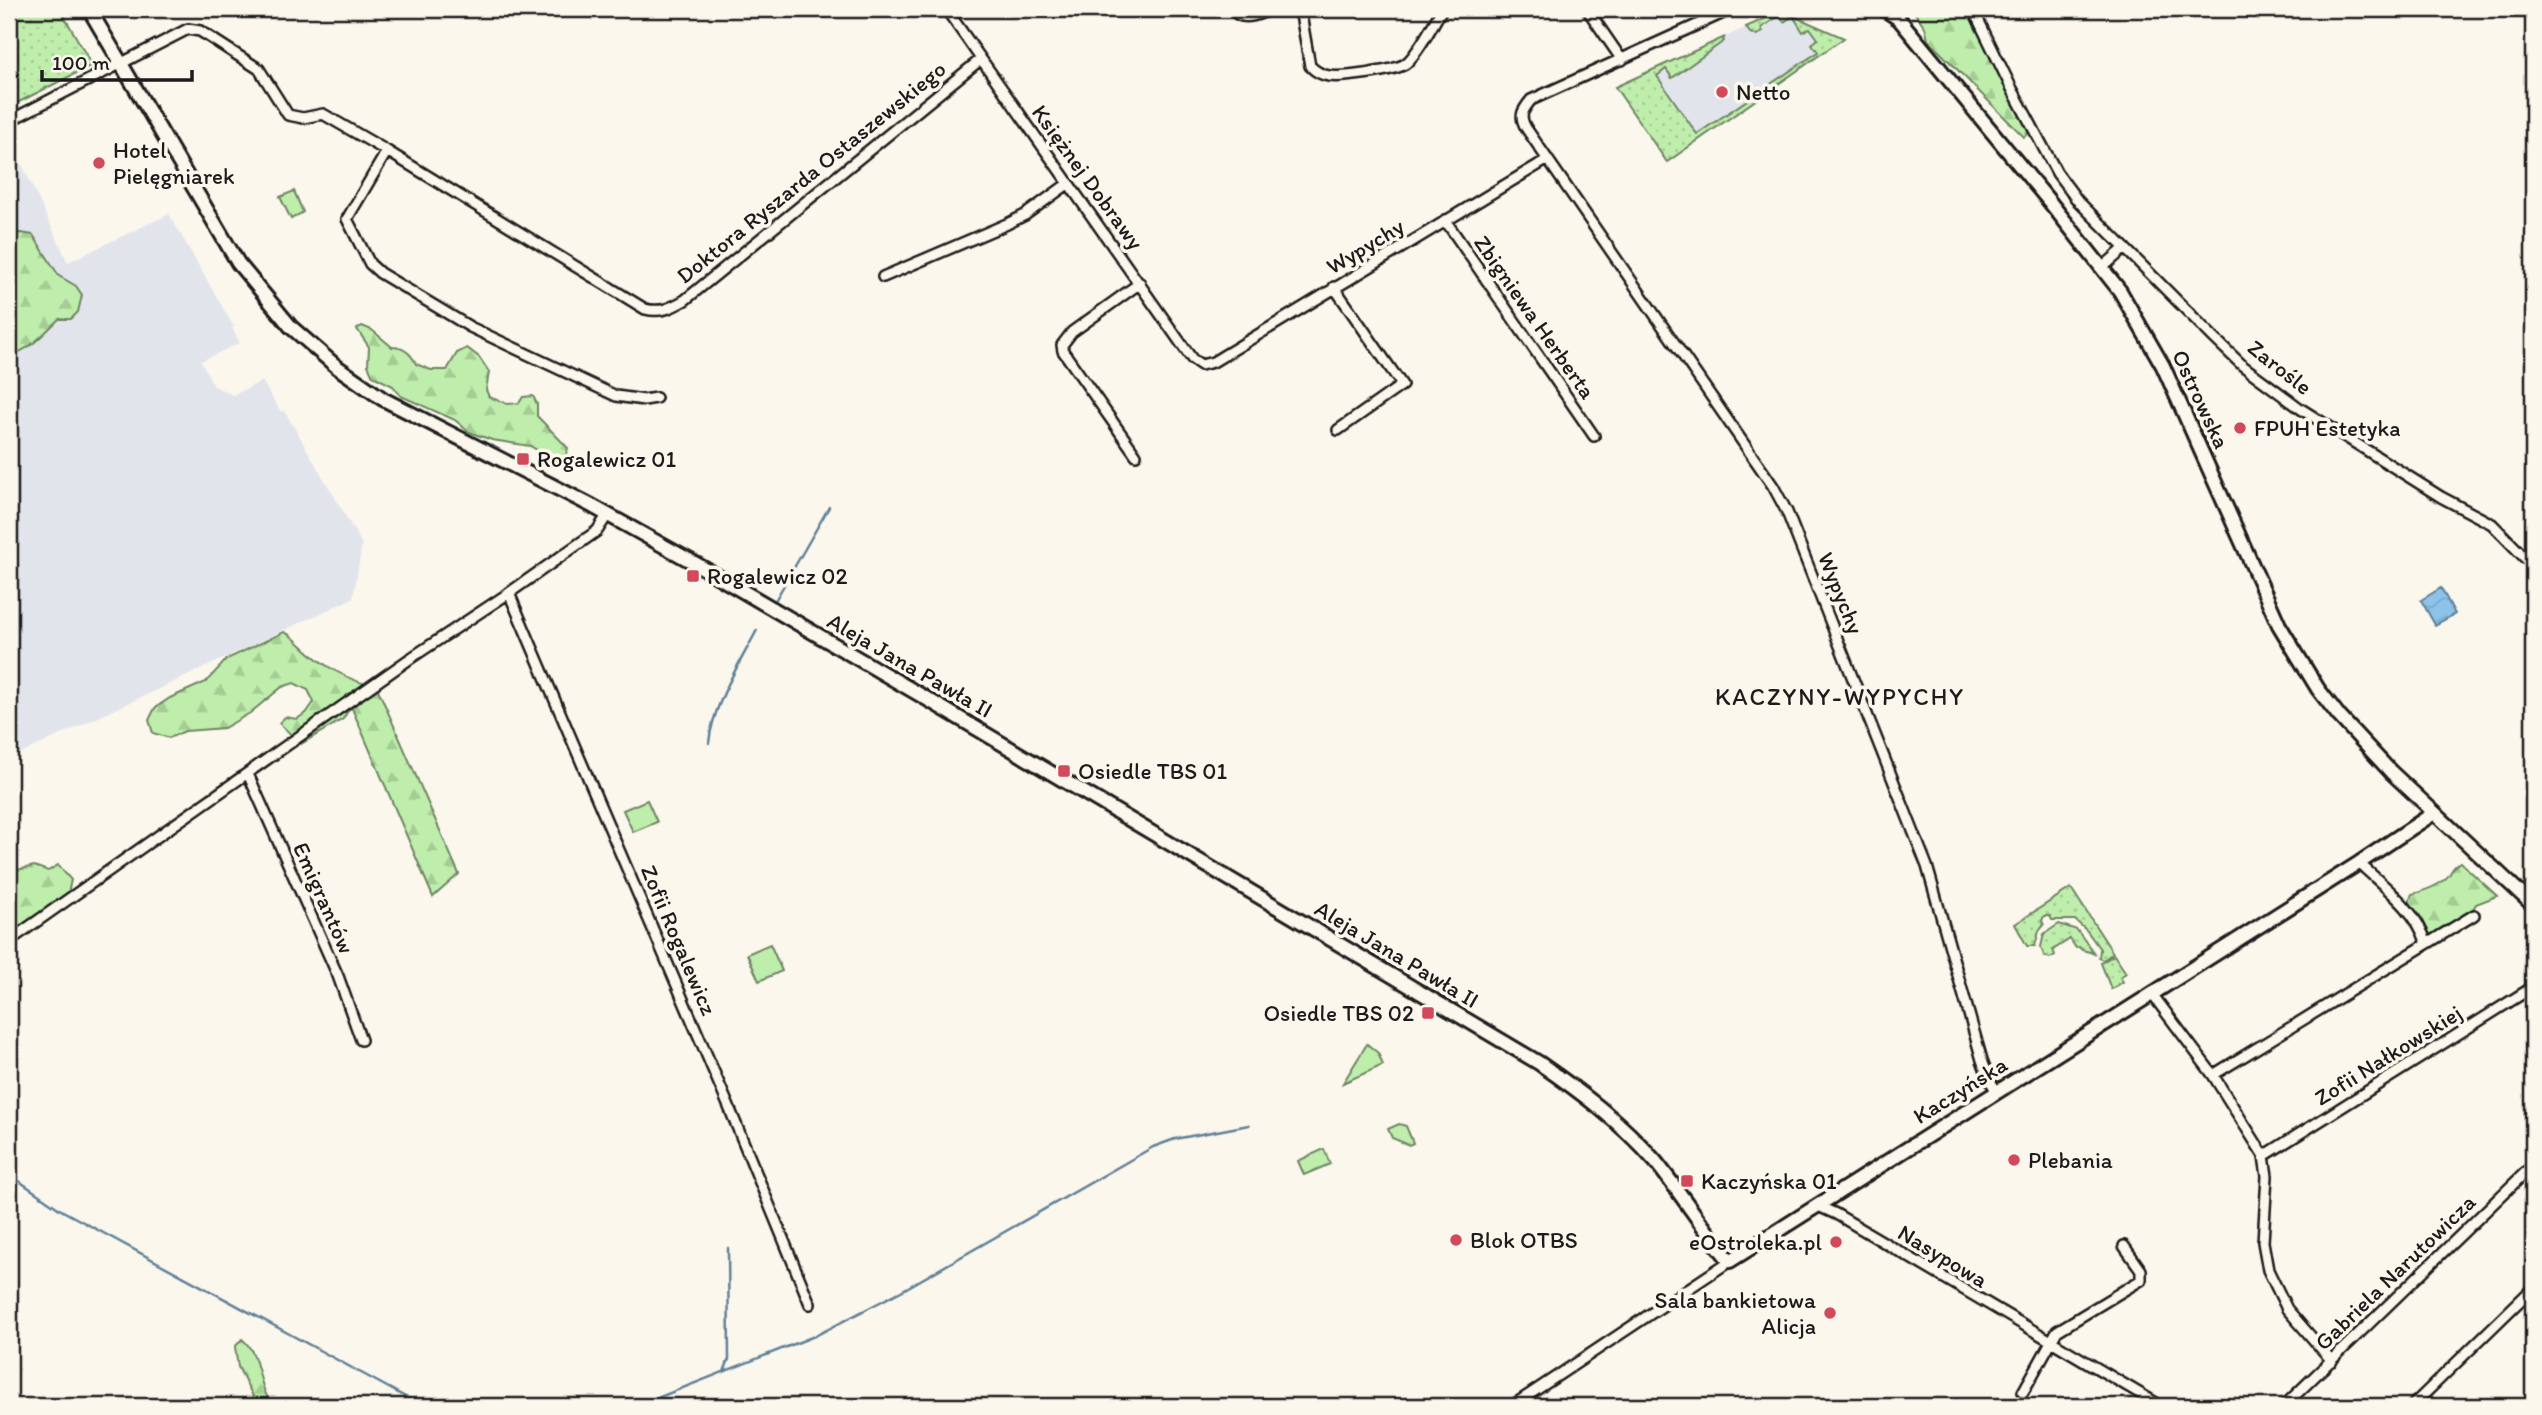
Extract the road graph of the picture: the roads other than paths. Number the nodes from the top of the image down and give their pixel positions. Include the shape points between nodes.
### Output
1 (89, 9) edge
2 (946, 9) edge
3 (1271, 9) edge
4 (1300, 9) edge
5 (1441, 9) edge
6 (1587, 9) edge
7 (1732, 9) edge
8 (1884, 9) edge
9 (1973, 9) edge
10 (1237, 13) edge
11 (1897, 14) edge
12 (980, 60) junction
13 (1622, 60) junction
14 (121, 63) junction
15 (9, 121) edge
16 (387, 151) junction
17 (1548, 159) junction
18 (1069, 183) junction
19 (1445, 220) junction
20 (2125, 248) junction
21 (2102, 268) junction
22 (883, 277) dead end
23 (1140, 283) junction
24 (1334, 287) junction
25 (1201, 365) joint
26 (656, 398) dead end
27 (1338, 430) dead end
28 (1594, 436) dead end
29 (1136, 455) dead end
30 (608, 514) junction
31 (2533, 566) edge
32 (509, 593) junction
33 (248, 774) junction
34 (2434, 813) junction
35 (2359, 863) junction
36 (2533, 905) edge
37 (2473, 915) dead end
38 (9, 941) edge
39 (2426, 942) junction
40 (2533, 987) edge
41 (2152, 994) junction
42 (361, 1040) dead end
43 (2213, 1075) junction
44 (1997, 1091) junction
45 (2264, 1156) junction
46 (2533, 1164) edge
47 (1816, 1205) junction
48 (2124, 1246) dead end
49 (1730, 1261) junction
50 (2533, 1288) edge
51 (810, 1304) dead end
52 (2050, 1342) junction
53 (2332, 1361) junction
54 (2022, 1392) dead end
55 (1512, 1406) edge
56 (2161, 1406) edge
57 (2284, 1406) edge
58 (2412, 1406) edge

1 - 14 street, Aleja Jana Pawła II
2 - 12 street, Księżnej Dobrawy
3 - 10 street via 1259,14
4 - 5 street via 1310,66 1336,77 1405,64
6 - 13 street
7 - 13 street
8 - 11 street, Ostrowska
9 - 20 street, Zarośle via 2057,173
11 - 21 street, Ostrowska
12 - 16 street, Doktora Ryszarda Ostaszewskiego via 685,300 655,312
12 - 18 street, Księżnej Dobrawy
13 - 17 street, Wypychy via 1531,100 1523,110 1521,118
14 - 15 street
14 - 16 street via 188,29 195,30 259,69 288,115 323,114
14 - 30 street, Aleja Jana Pawła II via 238,263 291,327 383,399
16 - 26 street via 347,219 375,269 470,327 616,396
17 - 19 street, Wypychy
17 - 44 street, Wypychy via 1787,512 1927,866 1982,1060
18 - 22 street via 1025,215
18 - 23 street, Księżnej Dobrawy
19 - 24 street, Wypychy
19 - 28 street, Zbigniewa Herberta
20 - 21 street
20 - 31 street, Zarośle via 2243,366 2301,409 2492,524
21 - 34 street, Ostrowska via 2163,366 2295,654 2339,716
23 - 25 street, Księżnej Dobrawy via 1192,359
23 - 29 street via 1072,332 1062,345
24 - 25 street, Wypychy
24 - 27 street via 1402,385
30 - 32 street via 597,531
30 - 49 street, Aleja Jana Pawła II via 1539,1063 1625,1129
32 - 33 street
32 - 51 street, Zofii Rogalewicz
33 - 38 street
33 - 42 street, Emigrantów via 338,976
34 - 35 street, Kaczyńska
34 - 36 street, Ostrowska
35 - 39 street via 2404,906 2421,927
35 - 41 street, Kaczyńska
37 - 39 street
39 - 43 street
40 - 45 street, Zofii Nałkowskiej
41 - 43 street
41 - 44 street, Kaczyńska
43 - 45 street
44 - 47 street, Kaczyńska
45 - 53 street via 2263,1241 2268,1270 2287,1309
46 - 53 street, Gabriela Narutowicza
47 - 49 street, Kaczyńska
47 - 52 street, Nasypowa
48 - 52 street via 2141,1270 2141,1280 2057,1331
49 - 55 street, Kaczyńska
50 - 58 street
52 - 54 street
52 - 56 street, Nasypowa
53 - 57 street, Gabriela Narutowicza

